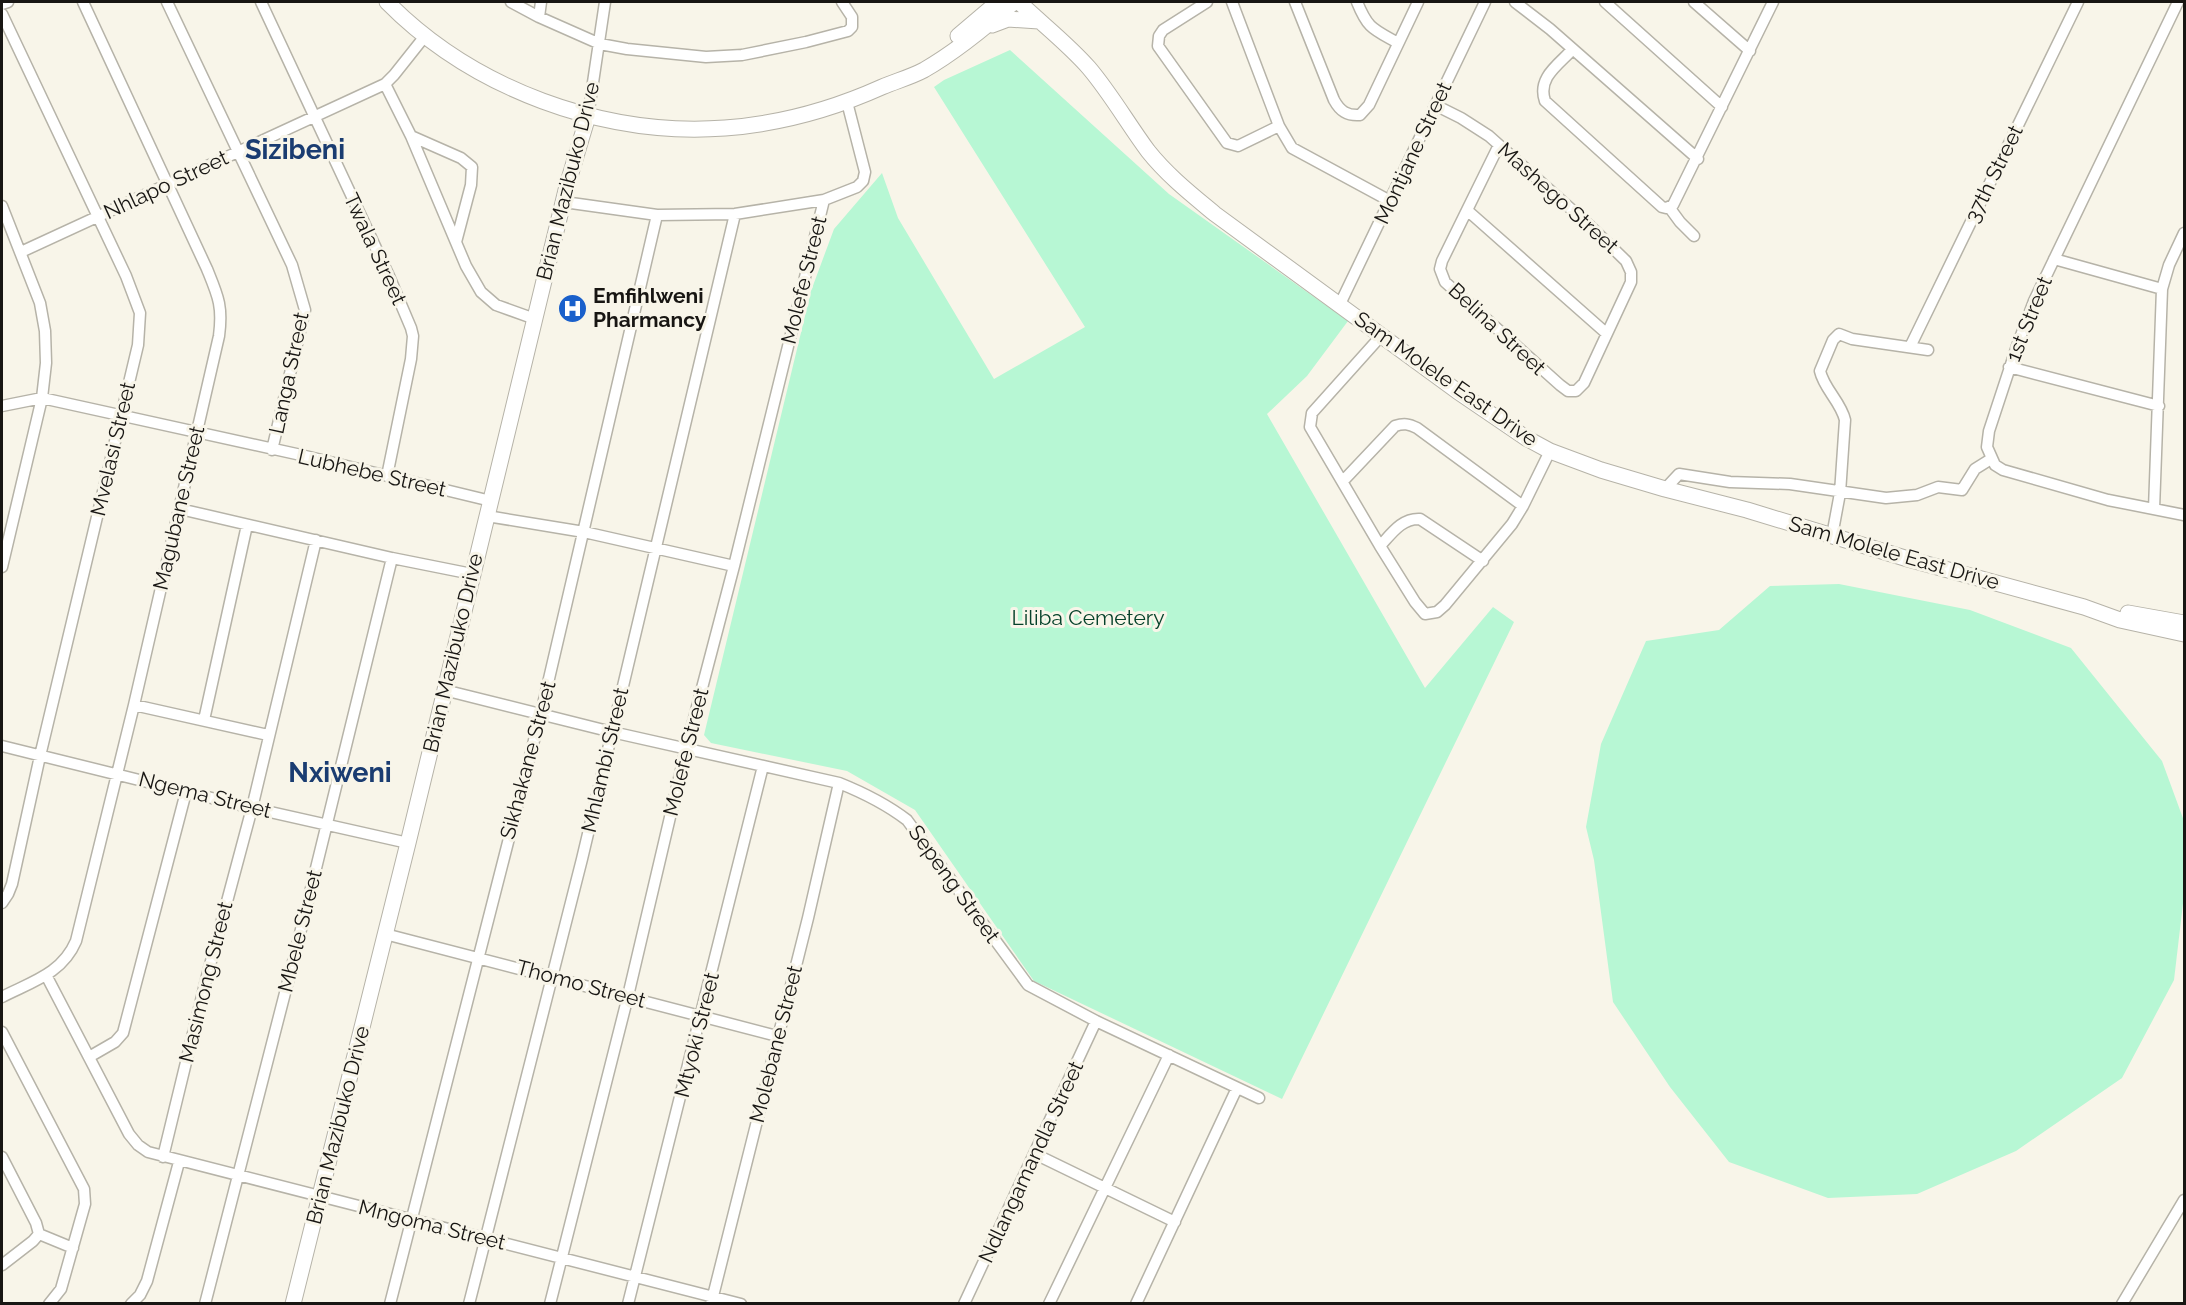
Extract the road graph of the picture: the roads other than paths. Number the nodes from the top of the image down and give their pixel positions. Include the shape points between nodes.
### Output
1 (8, 2) edge
2 (83, 2) edge
3 (167, 2) edge
4 (261, 2) edge
5 (387, 2) edge
6 (511, 2) edge
7 (541, 2) edge
8 (605, 2) edge
9 (842, 2) edge
10 (998, 2) edge
11 (1016, 2) edge
12 (1037, 2) edge
13 (1207, 2) edge
14 (1232, 2) edge
15 (1295, 2) edge
16 (1357, 2) edge
17 (1418, 2) edge
18 (1485, 2) edge
19 (1515, 2) edge
20 (1605, 2) edge
21 (1694, 2) edge
22 (1773, 2) edge
23 (2078, 2) edge
24 (2178, 2) edge
25 (2, 4) edge
26 (2, 14) edge
27 (539, 17) junction
28 (1042, 24) junction
29 (985, 28) junction
30 (425, 36) junction
31 (1398, 43) junction
32 (600, 44) junction
33 (1572, 50) junction
34 (1750, 51) junction
35 (895, 82) junction
36 (385, 84) junction
37 (847, 102) junction
38 (1435, 105) junction
39 (1722, 107) junction
40 (588, 116) junction
41 (314, 117) junction
42 (1279, 126) junction
43 (411, 136) junction
44 (1499, 146) junction
45 (237, 152) junction
46 (1698, 159) junction
47 (168, 184) junction
48 (824, 200) junction
49 (1390, 201) junction
50 (564, 202) junction
51 (2, 206) edge
52 (1671, 206) junction
53 (1468, 211) junction
54 (735, 214) junction
55 (657, 215) junction
56 (98, 216) junction
57 (2184, 233) edge
58 (1694, 236) dead end
59 (456, 242) junction
60 (21, 252) junction
61 (2054, 260) junction
62 (2162, 289) junction
63 (1340, 304) junction
64 (535, 319) junction
65 (1606, 333) junction
66 (1381, 336) junction
67 (1910, 347) junction
68 (1928, 350) dead end
69 (2009, 367) junction
70 (1584, 383) joint
71 (42, 398) junction
72 (2, 406) edge
73 (2159, 406) junction
74 (121, 416) junction
75 (197, 433) junction
76 (272, 450) junction
77 (1550, 451) junction
78 (1991, 459) junction
79 (387, 476) junction
80 (1343, 481) junction
81 (1665, 489) junction
82 (1840, 493) junction
83 (1523, 506) junction
84 (489, 508) junction
85 (180, 509) junction
86 (2154, 509) junction
87 (2184, 515) edge
88 (247, 525) junction
89 (584, 532) junction
90 (1832, 536) junction
91 (316, 540) junction
92 (1380, 546) junction
93 (655, 547) junction
94 (392, 558) junction
95 (1483, 561) junction
96 (734, 566) junction
97 (2, 567) edge
98 (472, 574) junction
99 (2084, 607) junction
100 (2184, 623) edge
101 (2184, 634) edge
102 (444, 690) junction
103 (134, 705) junction
104 (541, 713) junction
105 (204, 720) junction
106 (612, 732) junction
107 (268, 735) junction
108 (2, 746) edge
109 (686, 749) junction
110 (40, 756) junction
111 (763, 766) junction
112 (117, 774) junction
113 (839, 783) junction
114 (186, 792) junction
115 (252, 808) junction
116 (327, 824) junction
117 (408, 843) junction
118 (2, 903) edge
119 (385, 934) junction
120 (478, 957) junction
121 (46, 975) junction
122 (553, 977) junction
123 (628, 996) junction
124 (2, 997) edge
125 (702, 1016) junction
126 (1096, 1021) junction
127 (2, 1032) edge
128 (777, 1036) junction
129 (1169, 1055) junction
130 (89, 1057) junction
131 (1237, 1088) junction
132 (1259, 1098) dead end
133 (1035, 1155) junction
134 (2, 1157) edge
135 (163, 1157) junction
136 (180, 1162) junction
137 (237, 1176) junction
138 (1105, 1189) junction
139 (321, 1196) junction
140 (2184, 1200) edge
141 (412, 1218) junction
142 (1175, 1222) junction
143 (39, 1234) junction
144 (486, 1240) junction
145 (73, 1248) junction
146 (563, 1258) junction
147 (2, 1265) edge
148 (634, 1275) junction
149 (712, 1299) edge
150 (49, 1304) edge
151 (132, 1304) edge
152 (205, 1304) edge
153 (294, 1304) edge
154 (390, 1304) edge
155 (469, 1304) edge
156 (550, 1304) edge
157 (628, 1304) edge
158 (741, 1304) edge
159 (964, 1304) edge
160 (1049, 1304) edge
161 (1136, 1304) edge
162 (2122, 1304) edge

1 - 25 street
2 - 47 street, Magubane Street
3 - 45 street, Langa Street
4 - 41 street, Twala Street
5 - 30 street
6 - 27 street
7 - 27 street
8 - 32 street, Brian Mazibuko Drive
9 - 32 street via 852,17 848,31 742,55 706,57
10 - 35 street
11 - 28 street, Sam Molele East Drive
11 - 29 street
12 - 28 street
13 - 42 street via 1163,30 1158,46 1227,143 1241,145
14 - 42 street
15 - 31 street via 1334,100 1347,114 1360,115 1365,111
16 - 31 street via 1371,28
17 - 31 street
18 - 38 street, Montjane Street
19 - 33 street
20 - 39 street
21 - 34 street
22 - 34 street
23 - 67 street, 37th Street
24 - 61 street, 1st Street
26 - 56 street, Mvelasi Street
27 - 32 street
28 - 29 street via 1008,19
28 - 63 street, Sam Molele East Drive via 1091,71 1164,169 1215,214
29 - 35 street via 924,70
30 - 36 street, Nhlapo Street
30 - 40 street via 498,82
32 - 40 street, Brian Mazibuko Drive
33 - 46 street
33 - 52 street via 1545,80 1545,101 1662,207
34 - 39 street
35 - 37 street
36 - 41 street, Nhlapo Street
36 - 43 street
37 - 40 street via 774,122 725,128 654,127
37 - 48 street via 864,166 863,181
38 - 44 street, Mashego Street via 1478,128
38 - 49 street, Montjane Street
39 - 46 street
40 - 50 street, Brian Mazibuko Drive
41 - 45 street, Nhlapo Street
41 - 79 street, Twala Street via 413,336
42 - 49 street via 1297,152
43 - 59 street
43 - 59 street via 461,158 472,167
44 - 53 street, Belina Street
44 - 65 street, Mashego Street via 1629,265 1631,282
45 - 47 street, Nhlapo Street
45 - 76 street, Langa Street via 292,265 304,303 303,325
46 - 52 street
47 - 56 street, Nhlapo Street
47 - 75 street, Magubane Street via 213,283 222,315
48 - 54 street
48 - 96 street, Molefe Street
49 - 63 street, Montjane Street
50 - 55 street
50 - 64 street, Brian Mazibuko Drive
51 - 60 street
52 - 58 street
53 - 65 street
53 - 70 street, Belina Street via 1442,261 1445,282 1560,386 1576,391
54 - 55 street
54 - 93 street, Mhlambi Street
55 - 89 street, Sikhakane Street
56 - 60 street, Nhlapo Street
56 - 74 street, Mvelasi Street via 140,313 138,345
57 - 62 street
59 - 64 street via 486,299
60 - 71 street via 43,319 46,363
61 - 62 street
61 - 69 street, 1st Street
62 - 73 street
63 - 66 street, Sam Molele East Drive
64 - 84 street, Brian Mazibuko Drive
65 - 70 street, Mashego Street
66 - 77 street, Sam Molele East Drive
66 - 80 street via 1311,416 1310,427
67 - 68 street
67 - 82 street via 1839,334 1833,340 1820,371 1845,420
69 - 73 street
69 - 78 street, 1st Street via 1988,439
71 - 72 street
71 - 74 street, Lubhebe Street
71 - 97 street
73 - 86 street
74 - 75 street, Lubhebe Street
74 - 110 street, Mvelasi Street
75 - 76 street, Lubhebe Street
75 - 85 street, Magubane Street
76 - 79 street, Lubhebe Street
77 - 81 street, Sam Molele East Drive
77 - 83 street
78 - 82 street via 1975,469 1959,491 1938,487 1917,495 1886,498
78 - 86 street via 2015,474
79 - 84 street, Lubhebe Street
80 - 83 street via 1402,423 1418,428
80 - 92 street
81 - 82 street via 1679,474 1730,482 1790,484
81 - 90 street, Sam Molele East Drive
82 - 90 street
83 - 95 street
84 - 89 street, Lubhebe Street
84 - 98 street, Brian Mazibuko Drive
85 - 88 street
85 - 103 street, Magubane Street
86 - 87 street
88 - 91 street
88 - 105 street
89 - 93 street, Lubhebe Street
89 - 104 street, Sikhakane Street
90 - 99 street, Sam Molele East Drive
91 - 94 street
91 - 107 street, Masimong Street
92 - 95 street via 1405,522 1420,519
92 - 95 street via 1425,614 1437,612 1445,605
93 - 96 street, Lubhebe Street
93 - 106 street, Mhlambi Street
94 - 98 street
94 - 116 street, Mbele Street
96 - 109 street, Molefe Street
98 - 102 street, Brian Mazibuko Drive
99 - 100 street, Sam Molele East Drive
99 - 101 street, Sam Molele East Drive via 2120,620
102 - 104 street, Sepeng Street
102 - 117 street, Brian Mazibuko Drive
103 - 105 street
103 - 112 street, Magubane Street
104 - 106 street, Sepeng Street
104 - 120 street, Sikhakane Street
105 - 107 street
106 - 109 street, Sepeng Street
106 - 122 street, Mhlambi Street
107 - 115 street, Masimong Street
108 - 110 street, Ngema Street
109 - 111 street, Sepeng Street
109 - 123 street, Molefe Street
110 - 112 street, Ngema Street
110 - 118 street, Mvelasi Street via 12,884
111 - 113 street, Sepeng Street
111 - 125 street, Mtyoki Street
112 - 114 street, Ngema Street
112 - 121 street, Magubane Street via 76,941 65,961
113 - 126 street, Sepeng Street via 886,805 907,820 1028,985
113 - 128 street, Molebane Street
114 - 115 street, Ngema Street
114 - 130 street via 123,1033
115 - 116 street, Ngema Street
115 - 135 street, Masimong Street
116 - 117 street, Ngema Street
116 - 137 street, Mbele Street
117 - 119 street, Brian Mazibuko Drive
119 - 120 street, Thomo Street
119 - 139 street, Brian Mazibuko Drive
120 - 122 street, Thomo Street
120 - 141 street, Sikhakane Street
121 - 124 street, Magubane Street
121 - 130 street, Mngoma Street
122 - 123 street, Thomo Street
122 - 144 street, Mhlambi Street
123 - 125 street, Thomo Street
123 - 146 street, Molefe Street
125 - 128 street, Thomo Street
125 - 148 street, Mtyoki Street
126 - 129 street, Sepeng Street
126 - 133 street, Ndlangamandla Street
127 - 145 street via 84,1189 85,1204
128 - 149 street, Molebane Street
129 - 131 street, Sepeng Street
129 - 138 street
130 - 135 street, Mngoma Street via 133,1140 148,1152
131 - 132 street, Sepeng Street
131 - 142 street
133 - 138 street
133 - 159 street, Ndlangamandla Street
134 - 143 street
135 - 136 street, Mngoma Street
136 - 137 street, Mngoma Street
136 - 151 street via 147,1281
137 - 139 street, Mngoma Street
137 - 152 street, Mbele Street
138 - 142 street
138 - 160 street
139 - 141 street, Mngoma Street
139 - 153 street, Brian Mazibuko Drive
140 - 162 street
141 - 144 street, Mngoma Street
141 - 154 street, Sikhakane Street
142 - 161 street
143 - 145 street
143 - 147 street
144 - 146 street, Mngoma Street
144 - 155 street, Mhlambi Street
145 - 150 street via 61,1289
146 - 148 street, Mngoma Street
146 - 156 street, Molefe Street
148 - 149 street, Mngoma Street
148 - 157 street, Mtyoki Street
149 - 158 street, Mngoma Street

